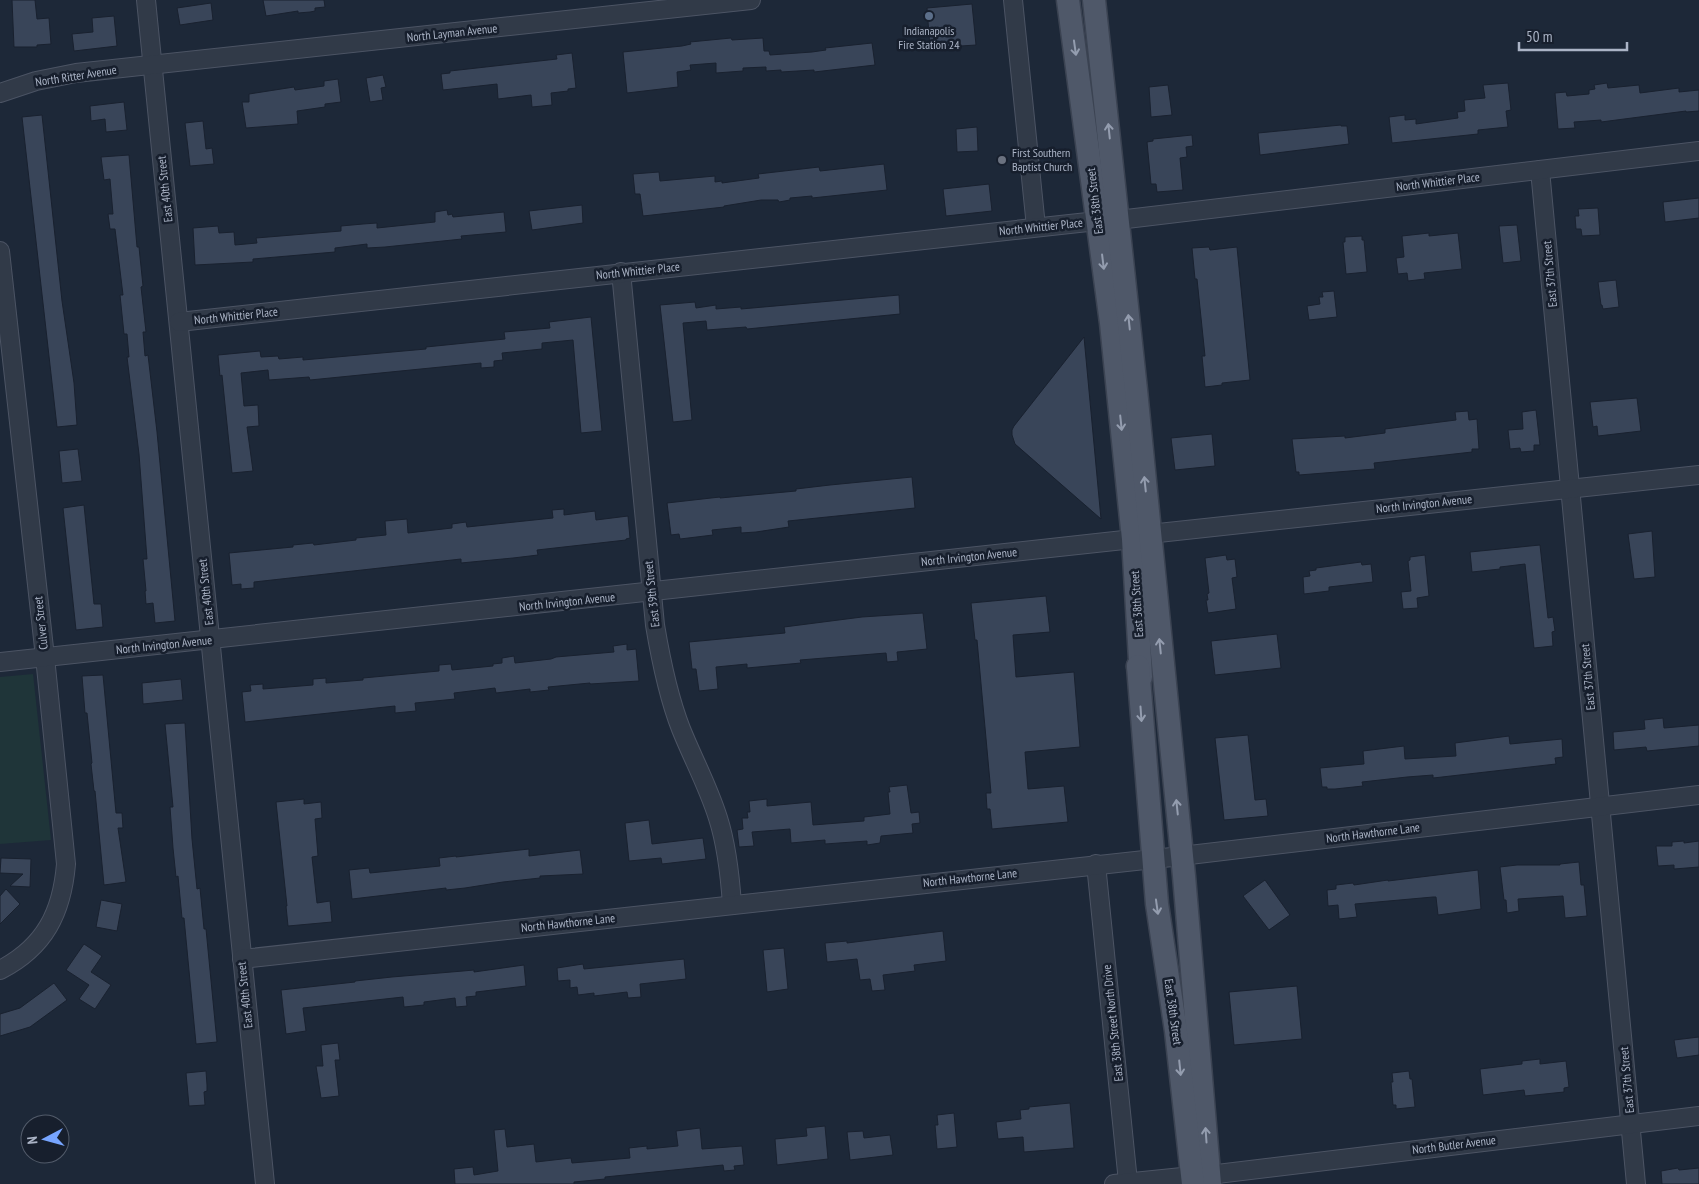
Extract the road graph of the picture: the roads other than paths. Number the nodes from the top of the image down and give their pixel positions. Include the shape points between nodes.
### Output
1 (146, 0) edge
2 (751, 0) edge
3 (1013, 0) edge
4 (1068, 0) edge
5 (1094, 0) edge
6 (152, 66) junction
7 (0, 93) edge
8 (1699, 151) edge
9 (1540, 170) junction
10 (1108, 220) junction
11 (1036, 227) junction
12 (0, 251) edge
13 (621, 272) junction
14 (179, 322) junction
15 (1699, 475) edge
16 (1570, 489) junction
17 (1141, 537) junction
18 (652, 592) junction
19 (211, 640) junction
20 (45, 657) junction
21 (0, 662) edge
22 (1699, 795) edge
23 (1600, 807) junction
24 (1181, 856) junction
25 (1152, 858) junction
26 (1096, 864) junction
27 (732, 905) junction
28 (242, 959) junction
29 (0, 970) edge
30 (1699, 1116) edge
31 (1631, 1124) junction
32 (1201, 1180) edge
33 (1121, 1183) edge
34 (265, 1184) edge
35 (1636, 1184) edge

1 - 6 street, East 40th Street
2 - 6 street, North Layman Avenue
3 - 11 street
4 -> 10 main road, East 38th Street
10 -> 5 main road, East 38th Street
6 - 7 street, North Ritter Avenue via 62,75
6 - 14 street, East 40th Street
8 - 9 street, North Whittier Place
9 - 10 street, North Whittier Place
9 - 16 street, East 37th Street
10 - 11 street, North Whittier Place
10 - 17 main road, East 38th Street
11 - 13 street, North Whittier Place
12 - 20 street, Culver Street
13 - 14 street, North Whittier Place
13 - 18 street, East 39th Street
14 - 19 street, East 40th Street
15 - 16 street, North Irvington Avenue
16 - 17 street, North Irvington Avenue
16 - 23 street, East 37th Street
17 - 18 street, North Irvington Avenue
24 -> 17 main road, East 38th Street
17 -> 25 main road, East 38th Street via 1141,678 1138,666
18 - 19 street, North Irvington Avenue
18 - 27 street, East 39th Street via 660,658 670,697 719,820 726,849
19 - 20 street, North Irvington Avenue
19 - 28 street, East 40th Street
20 - 21 street, North Irvington Avenue
20 - 29 street, Culver Street via 66,852 64,888 56,912 42,935 19,959
22 - 23 street, North Hawthorne Lane
23 - 24 street, North Hawthorne Lane
23 - 31 street, East 37th Street
24 - 25 street, North Hawthorne Lane
32 -> 24 main road, East 38th Street via 1202,1084
25 - 26 street, North Hawthorne Lane
25 -> 32 main road, East 38th Street
26 - 27 street, North Hawthorne Lane
26 - 33 street, East 38th Street North Drive
27 - 28 street, North Hawthorne Lane
28 - 34 street, East 40th Street
30 - 31 street, North Butler Avenue
31 - 32 street, North Butler Avenue
31 - 35 street, East 37th Street
32 - 33 street, North Butler Avenue

